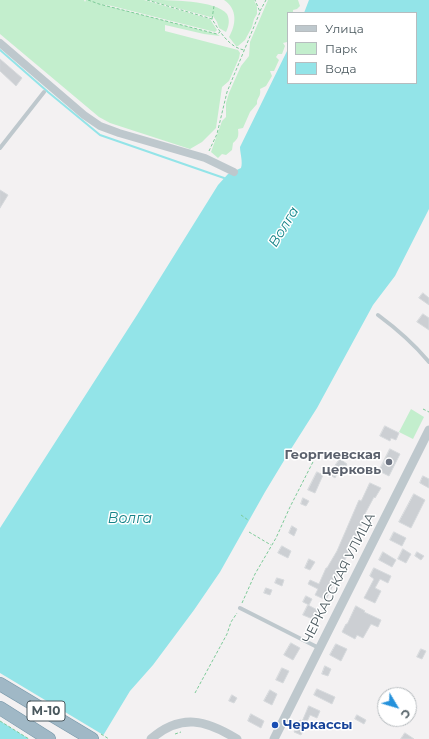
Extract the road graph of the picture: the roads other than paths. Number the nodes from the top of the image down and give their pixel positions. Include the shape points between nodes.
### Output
1 (0, 43) edge
2 (44, 92) dead end
3 (0, 148) edge
4 (234, 172) dead end
5 (378, 315) dead end
6 (429, 362) edge
7 (429, 430) edge
8 (240, 608) road end
9 (319, 648) junction
10 (0, 684) edge
11 (0, 708) edge
12 (50, 739) edge
13 (92, 739) edge
14 (151, 739) edge
15 (237, 739) edge
16 (274, 739) edge

1 - 4 street via 100,126 205,158
2 - 3 lane
5 - 6 lane via 396,328
7 - 9 street, ЧЕРКАССКАЯ УЛИЦА
8 - 9 lane
9 - 16 street, ЧЕРКАССКАЯ УЛИЦА
10 - 13 highway, М-10
11 - 12 highway, М-10
14 - 15 street via 170,727 184,723 213,726

